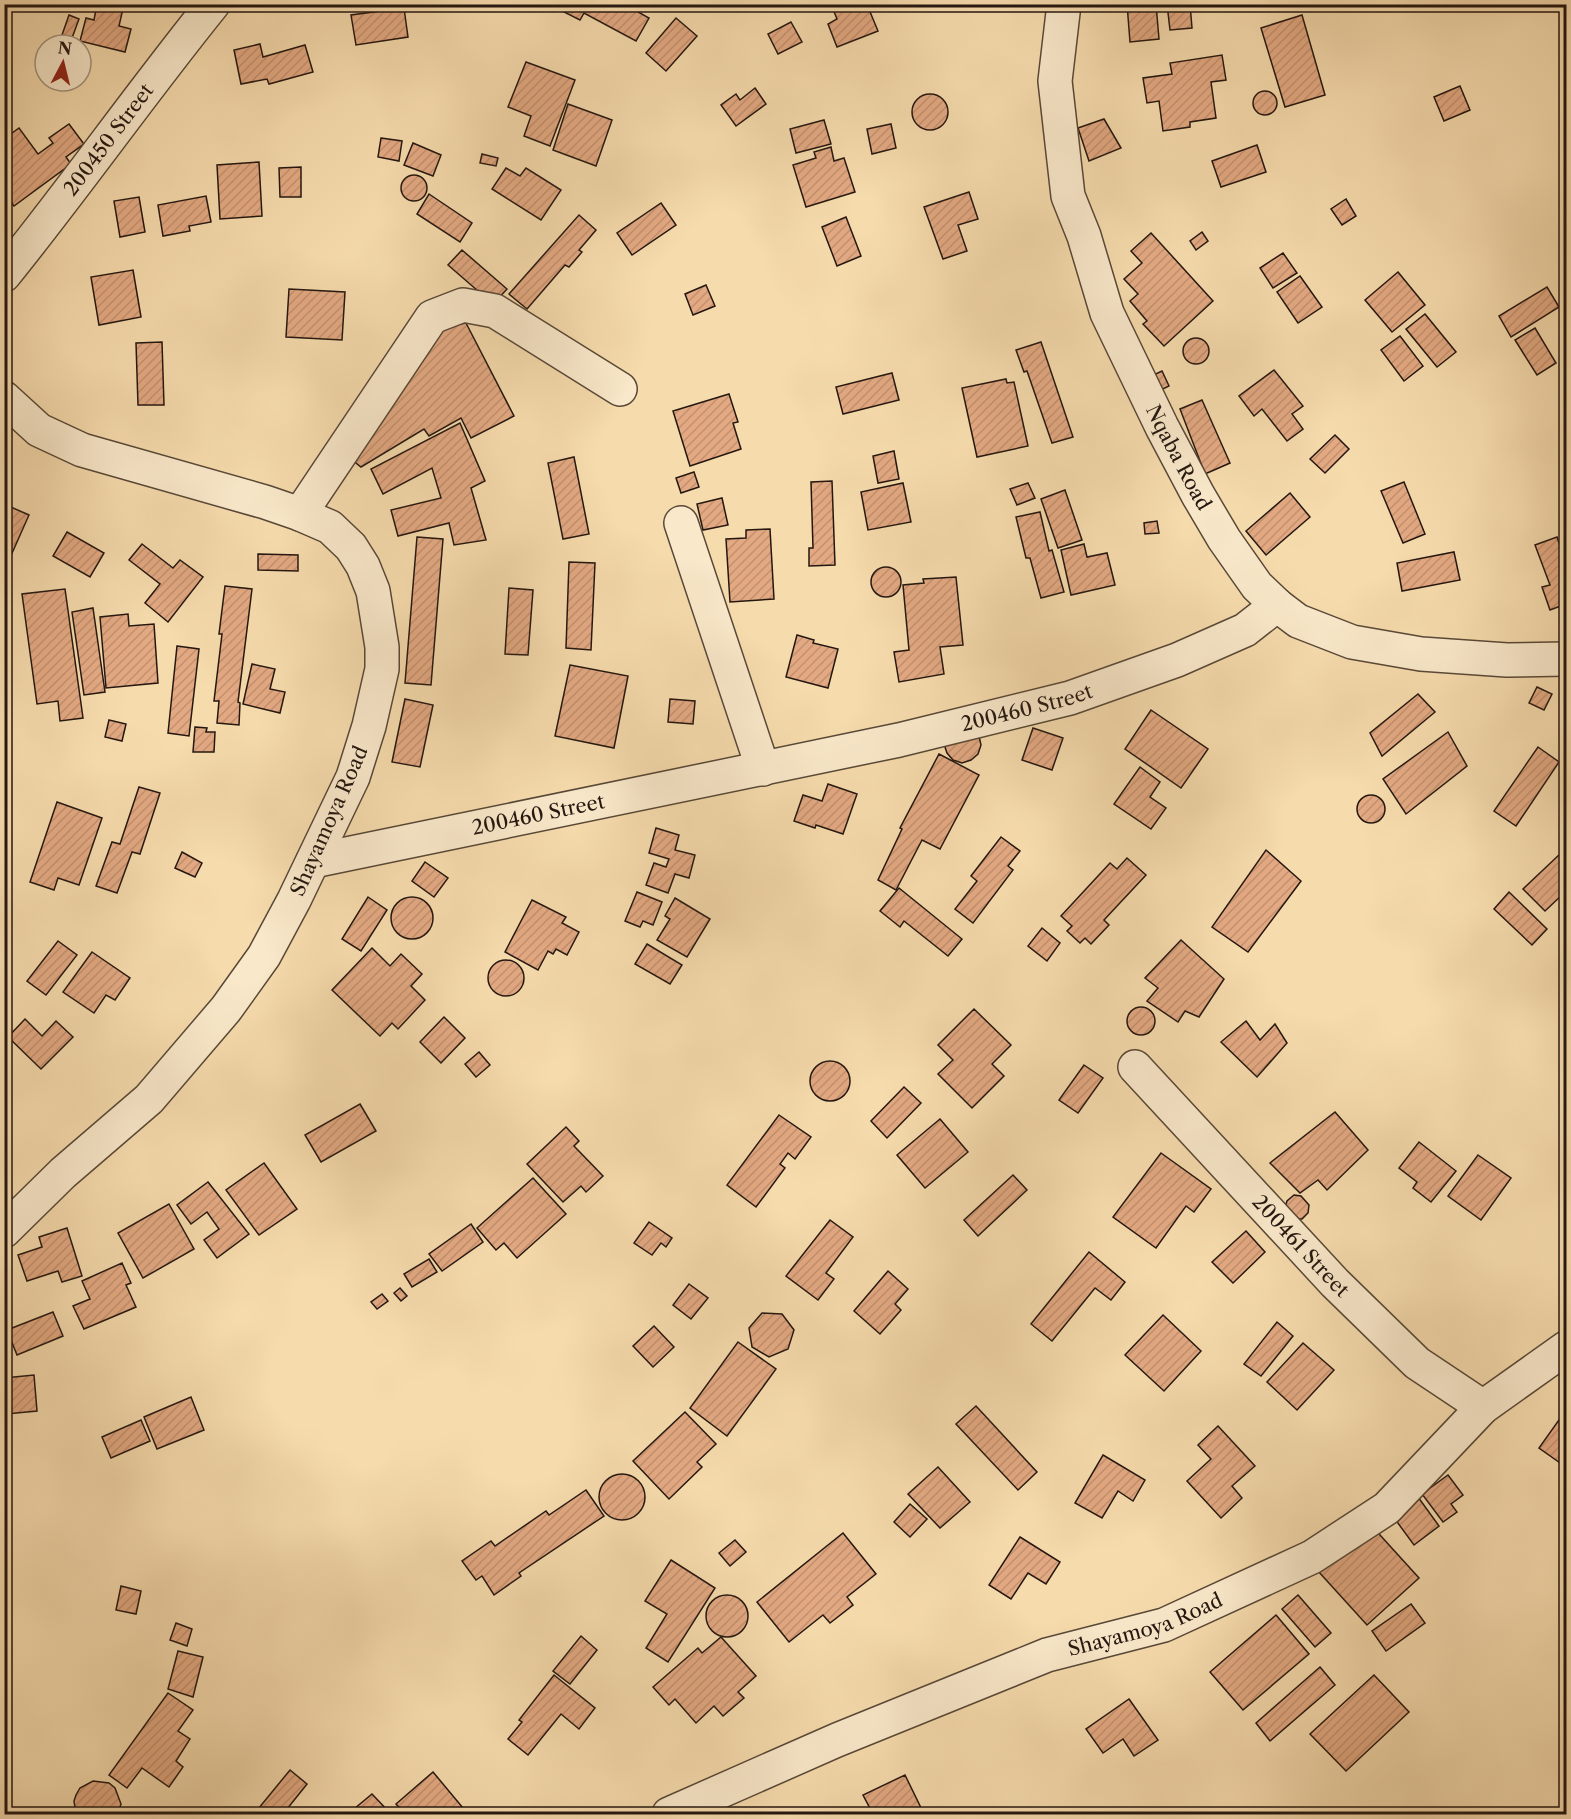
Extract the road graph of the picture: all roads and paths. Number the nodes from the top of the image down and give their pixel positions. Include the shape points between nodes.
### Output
1 (213, 4) edge
2 (1064, 4) edge
3 (4, 275) edge
4 (620, 389) dead end
5 (4, 398) edge
6 (300, 514) junction
7 (681, 523) dead end
8 (1277, 606) junction
9 (1566, 659) edge
10 (763, 769) junction
11 (313, 861) junction
12 (1136, 1067) dead end
13 (4, 1231) edge
14 (1566, 1348) edge
15 (1483, 1407) junction
16 (669, 1815) edge

1 - 3 street, 200450 Street
2 - 8 street, Nqaba Road via 1055,81 1068,196 1107,313 1198,495 1257,586
4 - 6 street via 495,311 463,305 432,317
5 - 6 street, Shayamoya Road via 39,430 82,450
6 - 11 street, Shayamoya Road via 330,527 351,547 363,566 373,591 382,647 382,669 353,777
7 - 10 street
8 - 9 street, Nqaba Road via 1332,635 1368,645 1414,653 1507,660
8 - 10 street, 200460 Street via 1245,630 1177,660 1070,698
10 - 11 street, 200460 Street
11 - 13 street, Shayamoya Road via 264,956 186,1057 148,1099
12 - 15 street, 200461 Street via 1335,1283 1417,1362
14 - 15 street, Shayamoya Road
15 - 16 street, Shayamoya Road via 1387,1508 1312,1557 1164,1625 1047,1655 837,1740

